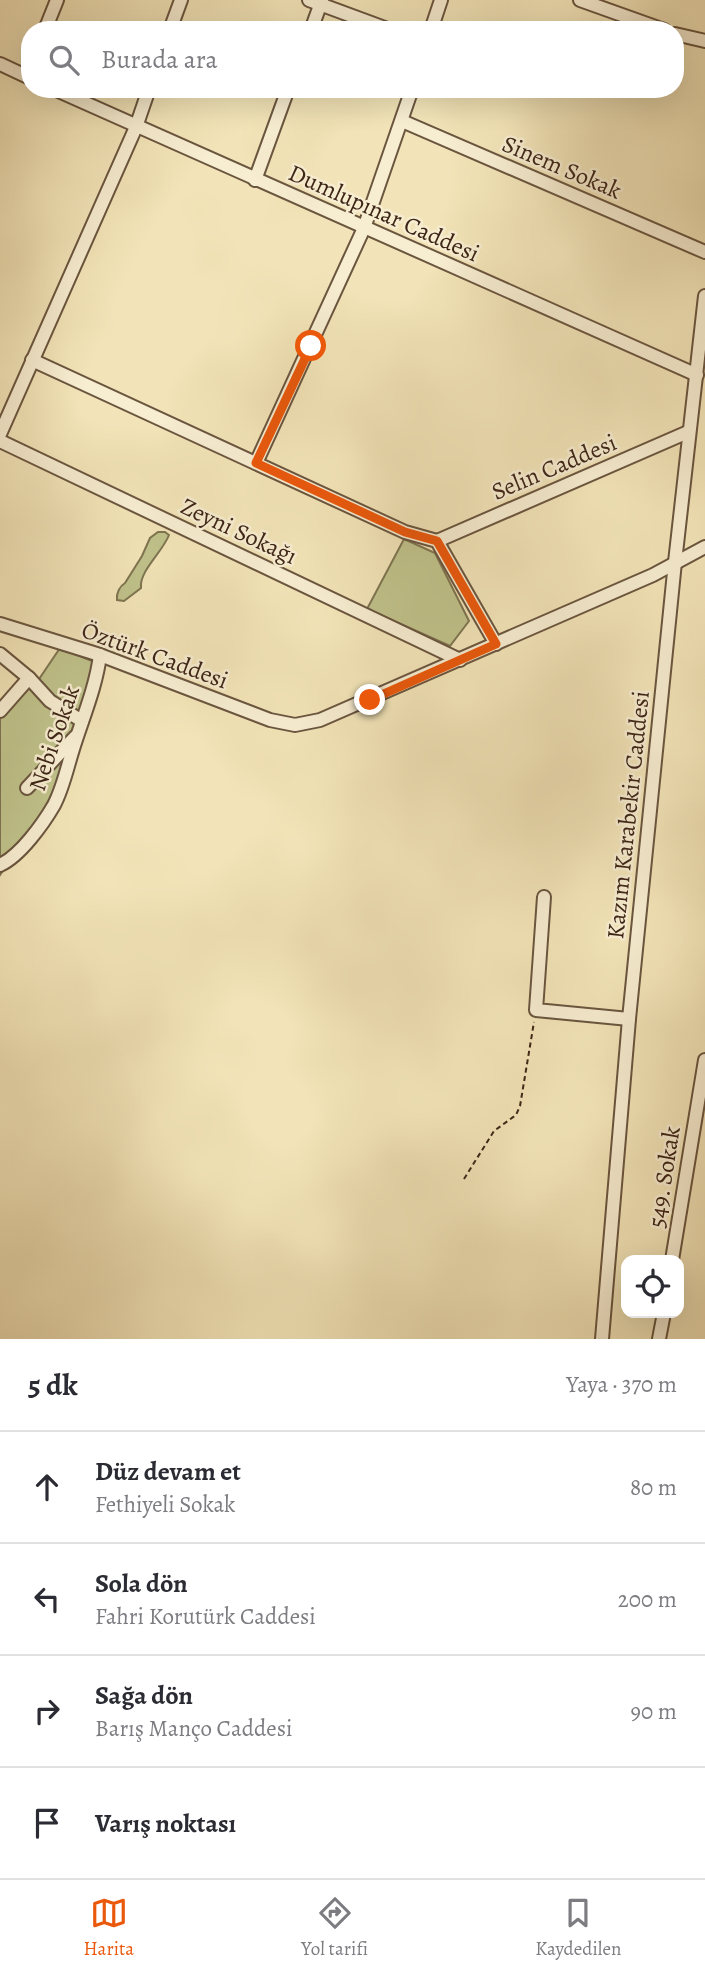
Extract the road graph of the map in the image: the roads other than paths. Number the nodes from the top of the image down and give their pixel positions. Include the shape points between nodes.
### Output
1 (57, 0) edge
2 (181, 0) edge
3 (441, 0) edge
4 (580, 0) edge
5 (317, 1) edge
6 (49, 21) edge
7 (173, 21) edge
8 (312, 21) edge
9 (367, 21) edge
10 (434, 21) edge
11 (639, 21) edge
12 (684, 35) edge
13 (705, 41) edge
14 (0, 64) edge
15 (21, 72) edge
16 (73, 98) edge
17 (146, 98) edge
18 (285, 98) edge
19 (409, 98) edge
20 (402, 121) junction
21 (136, 127) junction
22 (255, 180) junction
23 (364, 228) junction
24 (705, 251) edge
25 (705, 296) edge
26 (32, 360) junction
27 (697, 375) junction
28 (688, 432) junction
29 (0, 434) edge
30 (0, 441) edge
31 (256, 463) junction
32 (437, 541) junction
33 (705, 547) edge
34 (674, 562) junction
35 (0, 625) edge
36 (496, 644) junction
37 (0, 654) edge
38 (100, 655) junction
39 (460, 660) junction
40 (29, 678) junction
41 (0, 711) edge
42 (80, 727) junction
43 (27, 788) dead end
44 (4, 863) edge
45 (544, 897) dead end
46 (629, 1019) junction
47 (705, 1060) edge
48 (673, 1255) edge
49 (663, 1318) edge
50 (602, 1339) edge
51 (659, 1339) edge

1 - 6 street
2 - 7 street
3 - 10 street
4 - 11 street
5 - 8 street
5 - 9 street
12 - 13 street
14 - 15 street
16 - 21 street, Dumlupınar Caddesi
17 - 21 street
18 - 22 street
19 - 20 street
20 - 23 street
20 - 24 street, Sinem Sokak
21 - 22 street, Dumlupınar Caddesi
21 - 26 street
22 - 23 street, Dumlupınar Caddesi
23 - 27 street, Dumlupınar Caddesi
23 - 31 street
25 - 27 street, Kazım Karabekir Caddesi
26 - 29 street
26 - 31 street
27 - 28 street, Kazım Karabekir Caddesi
28 - 32 street, Selin Caddesi
28 - 34 street, Kazım Karabekir Caddesi
30 - 39 street, Zeyni Sokağı
31 - 32 street via 405,532
32 - 36 street
33 - 34 street
34 - 36 street
34 - 46 street, Kazım Karabekir Caddesi
35 - 38 street, Öztürk Caddesi
36 - 39 street
37 - 40 street
38 - 39 street, Öztürk Caddesi via 270,720 295,725 320,720
38 - 42 street, Nebi Sokak
40 - 41 street
40 - 42 street
42 - 43 street
42 - 44 street, Nebi Sokak via 54,805 21,849
45 - 46 street via 536,1010
46 - 50 street, Kazım Karabekir Caddesi
47 - 48 street, 549. Sokak
49 - 51 street

